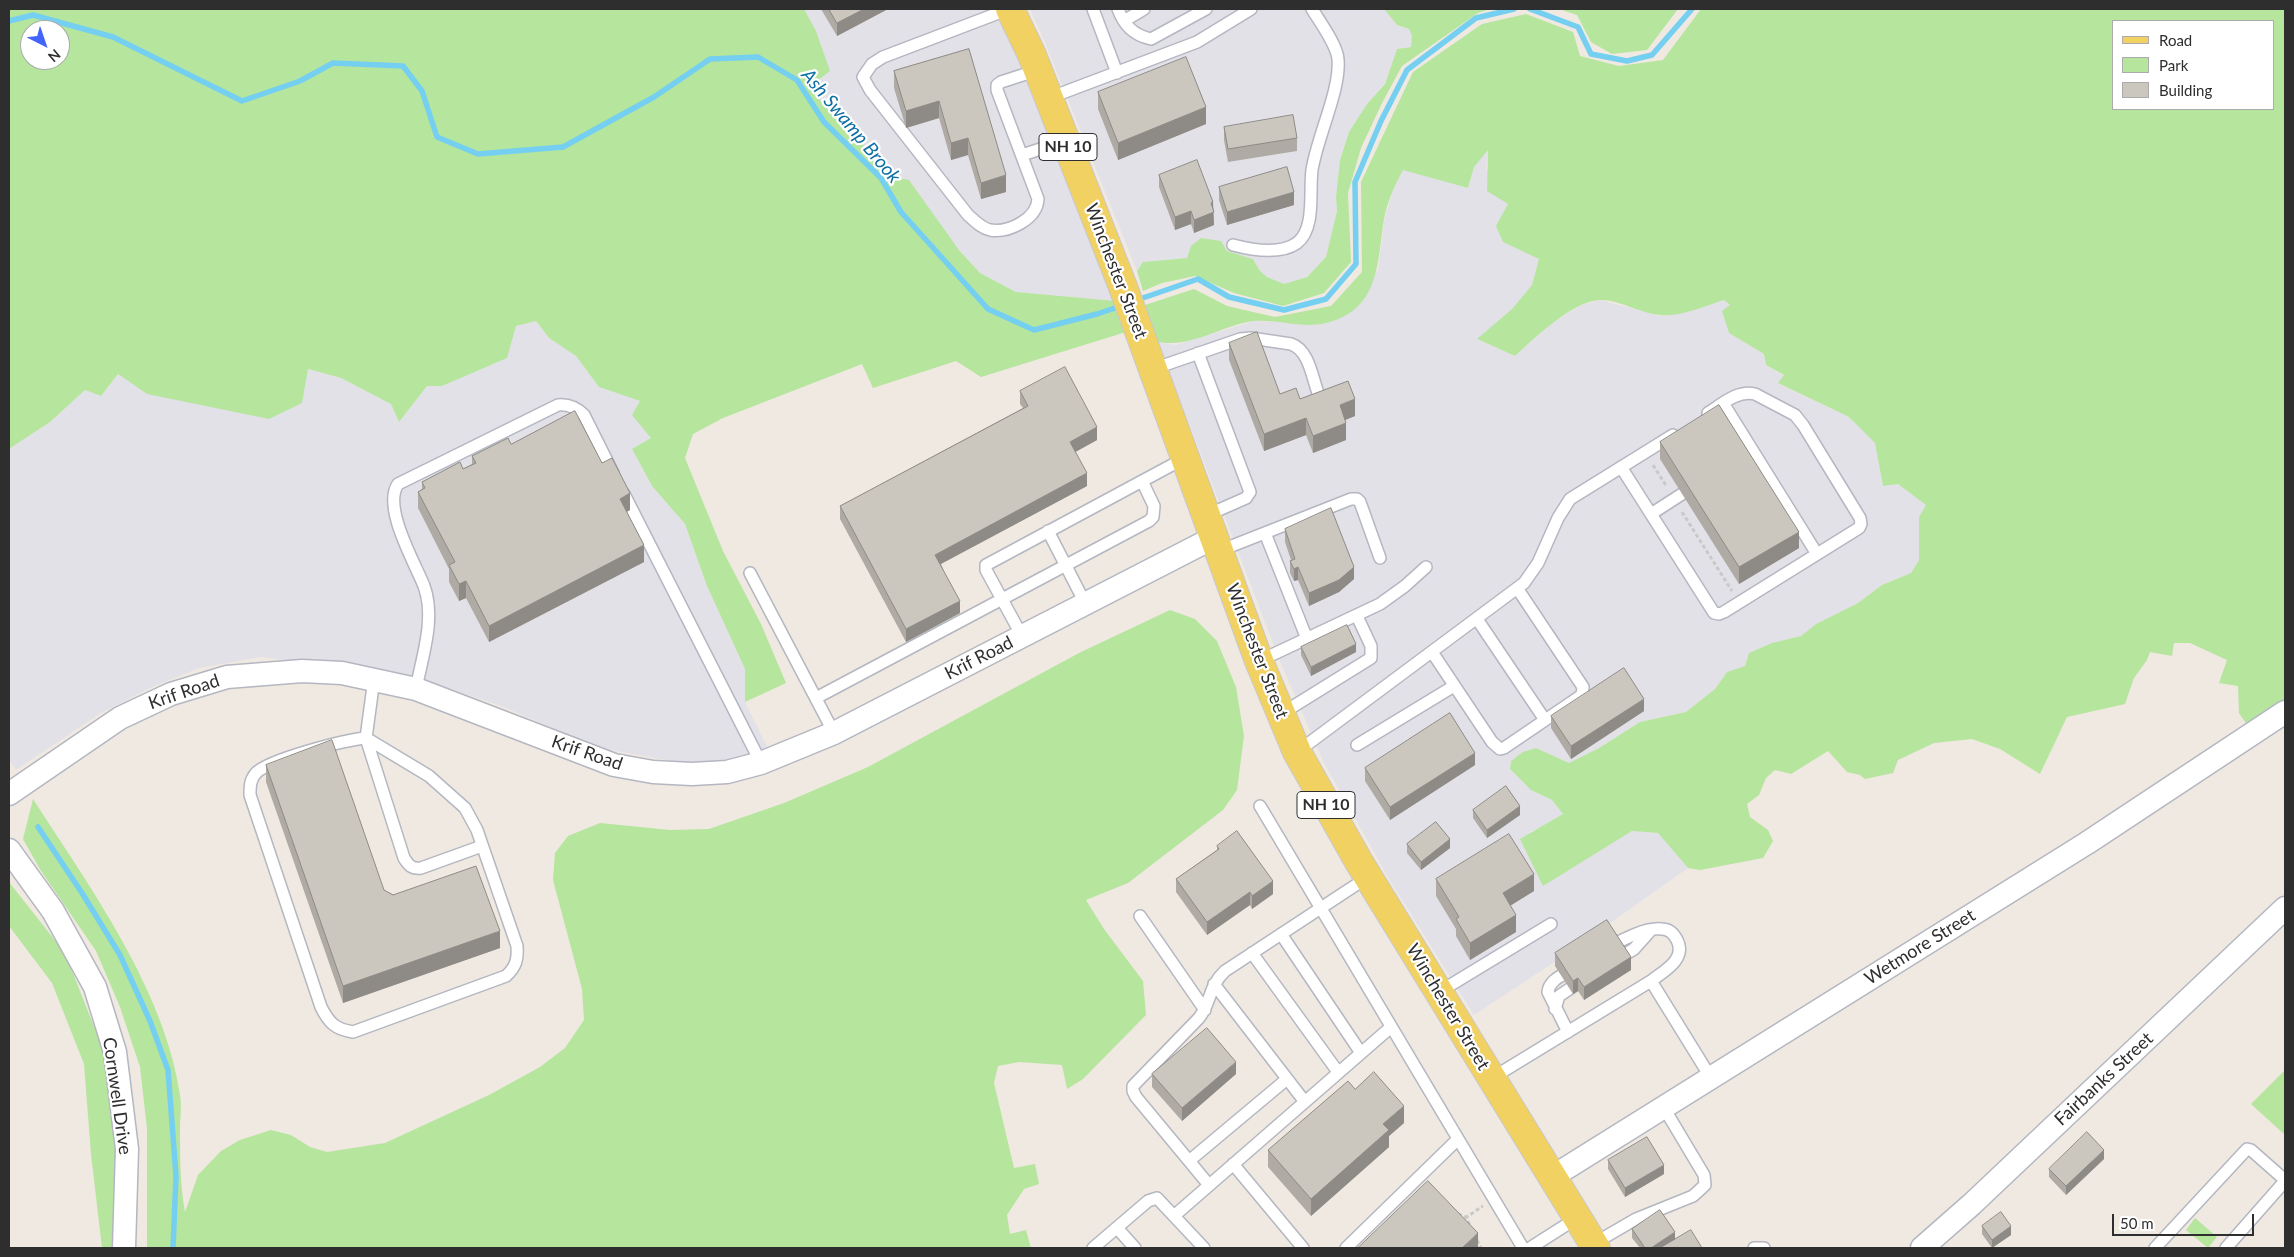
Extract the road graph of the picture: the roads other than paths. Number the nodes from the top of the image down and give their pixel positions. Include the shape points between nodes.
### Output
1 (1009, 9) edge
2 (1093, 9) edge
3 (1118, 9) edge
4 (1144, 9) edge
5 (1206, 9) edge
6 (1251, 9) edge
7 (1312, 9) edge
8 (1235, 13) edge
9 (1124, 21) junction
10 (1038, 70) junction
11 (1116, 73) junction
12 (1049, 98) junction
13 (1065, 141) junction
14 (1022, 155) junction
15 (1233, 245) dead end
16 (1198, 353) junction
17 (1153, 369) junction
18 (1318, 393) edge
19 (1723, 403) junction
20 (1700, 418) edge
21 (1684, 427) edge
22 (1185, 458) junction
23 (1621, 467) junction
24 (1142, 481) junction
25 (1678, 497) road end
26 (1651, 514) junction
27 (1048, 531) junction
28 (1265, 533) junction
29 (1212, 535) junction
30 (1817, 554) junction
31 (1380, 558) dead end
32 (1065, 565) junction
33 (1426, 567) dead end
34 (750, 573) dead end
35 (1517, 588) junction
36 (1002, 599) junction
37 (1085, 603) junction
38 (1357, 616) junction
39 (1477, 619) junction
40 (1022, 636) junction
41 (1307, 640) junction
42 (1432, 652) junction
43 (1259, 661) junction
44 (374, 679) junction
45 (1454, 686) junction
46 (416, 689) junction
47 (816, 698) junction
48 (2285, 712) edge
49 (1280, 714) junction
50 (1545, 720) junction
51 (834, 733) junction
52 (366, 738) junction
53 (1357, 745) dead end
54 (1297, 752) junction
55 (761, 763) junction
56 (9, 794) edge
57 (1260, 806) dead end
58 (482, 846) junction
59 (9, 850) edge
60 (1368, 877) junction
61 (1320, 907) junction
62 (2285, 908) edge
63 (1140, 916) dead end
64 (1551, 924) dead end
65 (1650, 931) junction
66 (1281, 934) junction
67 (1252, 953) junction
68 (1596, 955) edge
69 (1579, 965) edge
70 (1651, 981) junction
71 (1214, 984) junction
72 (1438, 992) junction
73 (1555, 1009) junction
74 (1206, 1010) junction
75 (1391, 1027) junction
76 (1568, 1032) junction
77 (1361, 1053) junction
78 (1338, 1072) junction
79 (1491, 1078) junction
80 (1711, 1078) junction
81 (1287, 1079) junction
82 (1305, 1102) junction
83 (1664, 1108) junction
84 (1458, 1140) junction
85 (1189, 1161) junction
86 (1233, 1164) junction
87 (1552, 1177) junction
88 (2285, 1180) edge
89 (1209, 1185) junction
90 (1175, 1215) junction
91 (1577, 1218) junction
92 (1117, 1228) junction
93 (1594, 1246) edge
94 (124, 1248) edge
95 (1093, 1248) edge
96 (1135, 1248) edge
97 (1204, 1248) edge
98 (1302, 1248) edge
99 (1346, 1248) edge
100 (1523, 1248) edge
101 (1530, 1248) edge
102 (1754, 1248) edge
103 (1764, 1248) edge
104 (1922, 1248) edge
105 (2155, 1248) edge
106 (2226, 1248) edge

1 - 10 main road, Winchester Street / NH 10
1 - 14 lane via 883,57 872,64 864,77 870,90 941,182 968,215 989,230 1000,230 1020,222 1034,212 1038,199
2 - 11 lane
3 - 9 lane
4 - 9 lane
5 - 9 lane via 1151,38 1135,33
6 - 8 lane
7 - 15 lane via 1338,54 1339,71 1317,144 1308,225 1298,242 1288,248 1260,250
8 - 11 lane via 1197,42
10 - 12 main road, Winchester Street / NH 10
10 - 14 lane via 997,85
11 - 12 lane
12 - 13 main road, Winchester Street / NH 10
13 - 14 lane
13 - 17 main road, Winchester Street / NH 10
16 - 17 lane
16 - 18 lane via 1240,339 1291,344 1305,355
16 - 29 lane via 1250,492
17 - 22 main road, Winchester Street / NH 10
19 - 20 lane
19 - 30 lane
19 - 30 lane via 1742,393 1755,394 1794,415 1804,425 1861,524
21 - 23 lane
22 - 24 lane
22 - 29 main road, Winchester Street / NH 10
23 - 26 lane
23 - 35 lane via 1570,499 1538,563
24 - 27 lane
24 - 32 lane via 1154,506 1154,517
25 - 26 lane
26 - 30 lane via 1714,613 1719,614 1739,603
27 - 32 lane
27 - 36 lane via 986,565
28 - 29 lane
28 - 31 lane via 1357,499
28 - 41 lane
29 - 37 street, Krif Road
29 - 43 main road, Winchester Street / NH 10
32 - 36 lane
32 - 37 lane
33 - 38 lane via 1380,604
34 - 47 lane
35 - 39 lane
35 - 50 lane via 1583,687 1582,695
36 - 40 lane
36 - 47 lane
37 - 40 street, Krif Road
38 - 41 lane
38 - 49 lane via 1371,646 1371,658
39 - 42 lane
39 - 50 lane
40 - 51 street, Krif Road
41 - 43 lane
42 - 45 lane
42 - 54 lane
43 - 49 main road, Winchester Street / NH 10
44 - 46 street, Krif Road
44 - 52 lane
44 - 56 street, Krif Road via 302,671 227,677 199,684 120,718
45 - 50 lane via 1492,742 1500,748
45 - 53 lane
46 - 55 street, Krif Road via 614,765 692,774 727,772
46 - 55 lane via 427,633 428,601 400,529 395,489 404,481 565,404 584,415
47 - 51 lane
48 - 80 street, Wetmore Street via 2087,843
49 - 54 main road, Winchester Street / NH 10
51 - 55 street, Krif Road
52 - 58 lane via 451,793 465,808
52 - 58 lane via 408,864 414,869 421,868
52 - 58 lane via 345,740 268,765 250,783 250,795 321,1007 329,1021 339,1029 354,1032 506,976 513,970 518,959 517,946
54 - 60 main road, Winchester Street / NH 10
57 - 61 lane
59 - 94 street, Cornwell Drive via 53,911 95,987 115,1052 127,1149
60 - 61 lane
60 - 72 main road, Winchester Street / NH 10
61 - 66 lane
61 - 75 lane
62 - 104 street, Fairbanks Street
63 - 74 lane
64 - 72 lane
65 - 68 lane via 1626,937
65 - 70 lane via 1665,929 1672,932 1680,946 1680,954 1672,965
65 - 73 lane via 1634,949 1559,996
66 - 67 lane
66 - 77 lane
67 - 71 lane via 1225,971
67 - 78 lane
69 - 73 lane via 1548,986
70 - 76 lane
70 - 80 lane
71 - 74 lane
71 - 81 lane
72 - 79 main road, Winchester Street / NH 10
73 - 76 lane
74 - 85 lane via 1133,1086 1136,1097
75 - 77 lane
75 - 84 lane
76 - 79 lane
77 - 78 lane
78 - 82 lane
79 - 87 main road, Winchester Street / NH 10
80 - 83 street, Wetmore Street
81 - 82 lane
81 - 85 lane
82 - 86 lane
83 - 87 street, Wetmore Street
83 - 93 lane via 1704,1175 1705,1185 1693,1196 1636,1219
84 - 99 lane
84 - 100 lane
85 - 89 lane
86 - 89 lane
86 - 98 lane
87 - 91 main road, Winchester Street / NH 10
88 - 105 lane via 2247,1149
88 - 106 lane
89 - 90 lane
90 - 92 lane via 1162,1201 1153,1198
90 - 97 lane
91 - 93 main road, Winchester Street / NH 10
91 - 101 lane
92 - 95 lane
92 - 96 lane
102 - 103 lane

